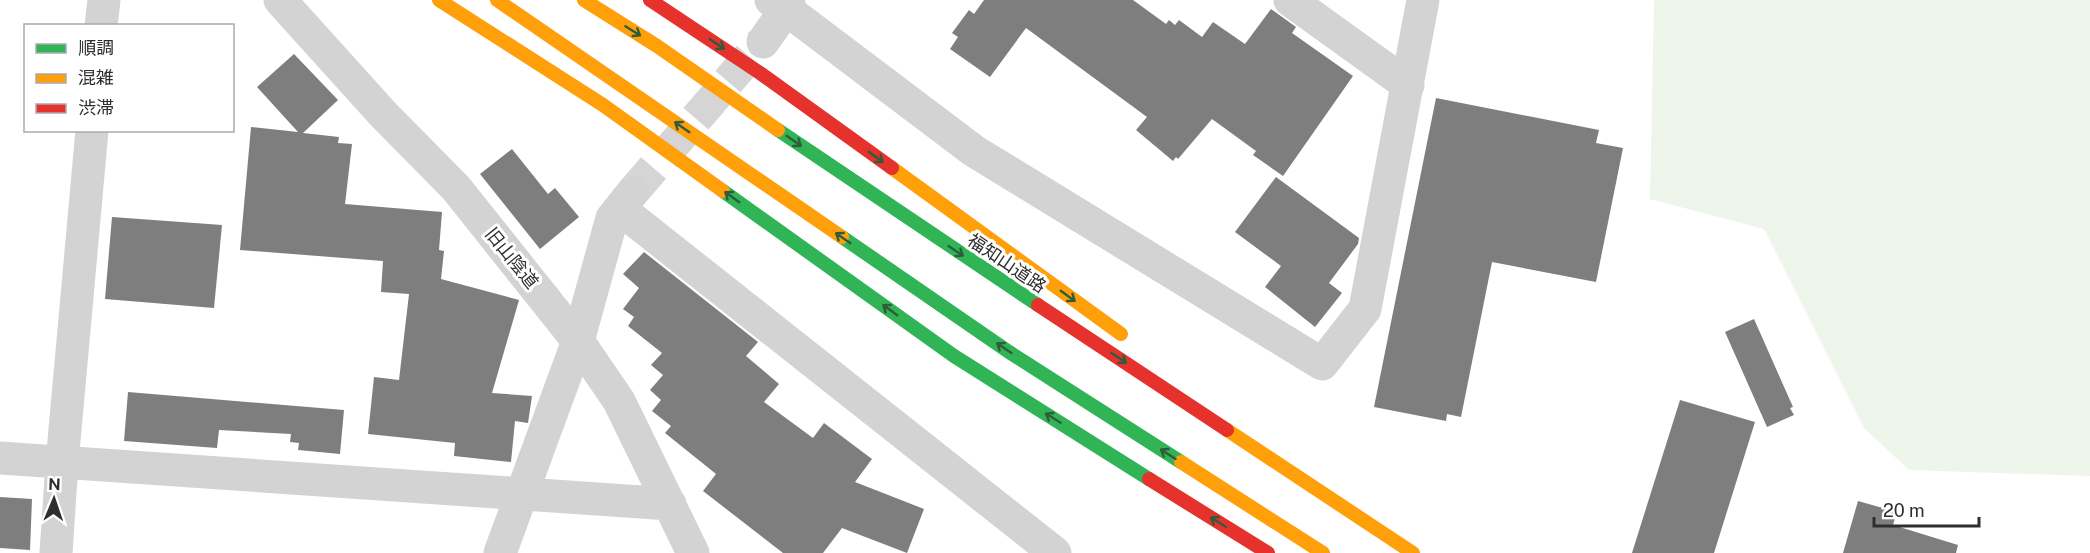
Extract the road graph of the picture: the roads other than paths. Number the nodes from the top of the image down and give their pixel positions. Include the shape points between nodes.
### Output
1 (104, 0) edge
2 (280, 0) edge
3 (440, 0) edge
4 (497, 0) edge
5 (584, 0) edge
6 (650, 0) edge
7 (1290, 0) edge
8 (1423, 0) edge
9 (782, 3) edge
10 (101, 24) edge
11 (763, 42) tunnel mouth
12 (1408, 85) junction
13 (93, 132) edge
14 (578, 341) junction
15 (1135, 344) dead end
16 (1259, 435) dead end
17 (0, 458) edge
18 (62, 463) junction
19 (522, 493) junction
20 (670, 504) junction
21 (56, 553) edge
22 (500, 553) edge
23 (693, 553) edge
24 (1055, 553) edge
25 (1268, 553) edge
26 (1323, 553) edge
27 (1413, 553) edge
28 (1422, 553) edge

1 - 10 street
2 - 14 street, 旧山陰道 via 456,188
25 -> 3 highway via 954,356 603,105
26 -> 4 highway via 1009,352
5 -> 27 highway, 福知山道路
6 -> 15 highway via 760,73
7 - 12 street
8 - 12 street
9 - 11 street
9 - 12 street via 974,151 1322,364 1365,309
13 - 18 street
14 - 19 street
14 - 20 street, 旧山陰道 via 619,402
14 - 24 street via 612,218 626,201
16 - 28 highway
17 - 18 street
18 - 19 street
18 - 21 street
19 - 20 street
19 - 22 street
20 - 23 street, 旧山陰道

